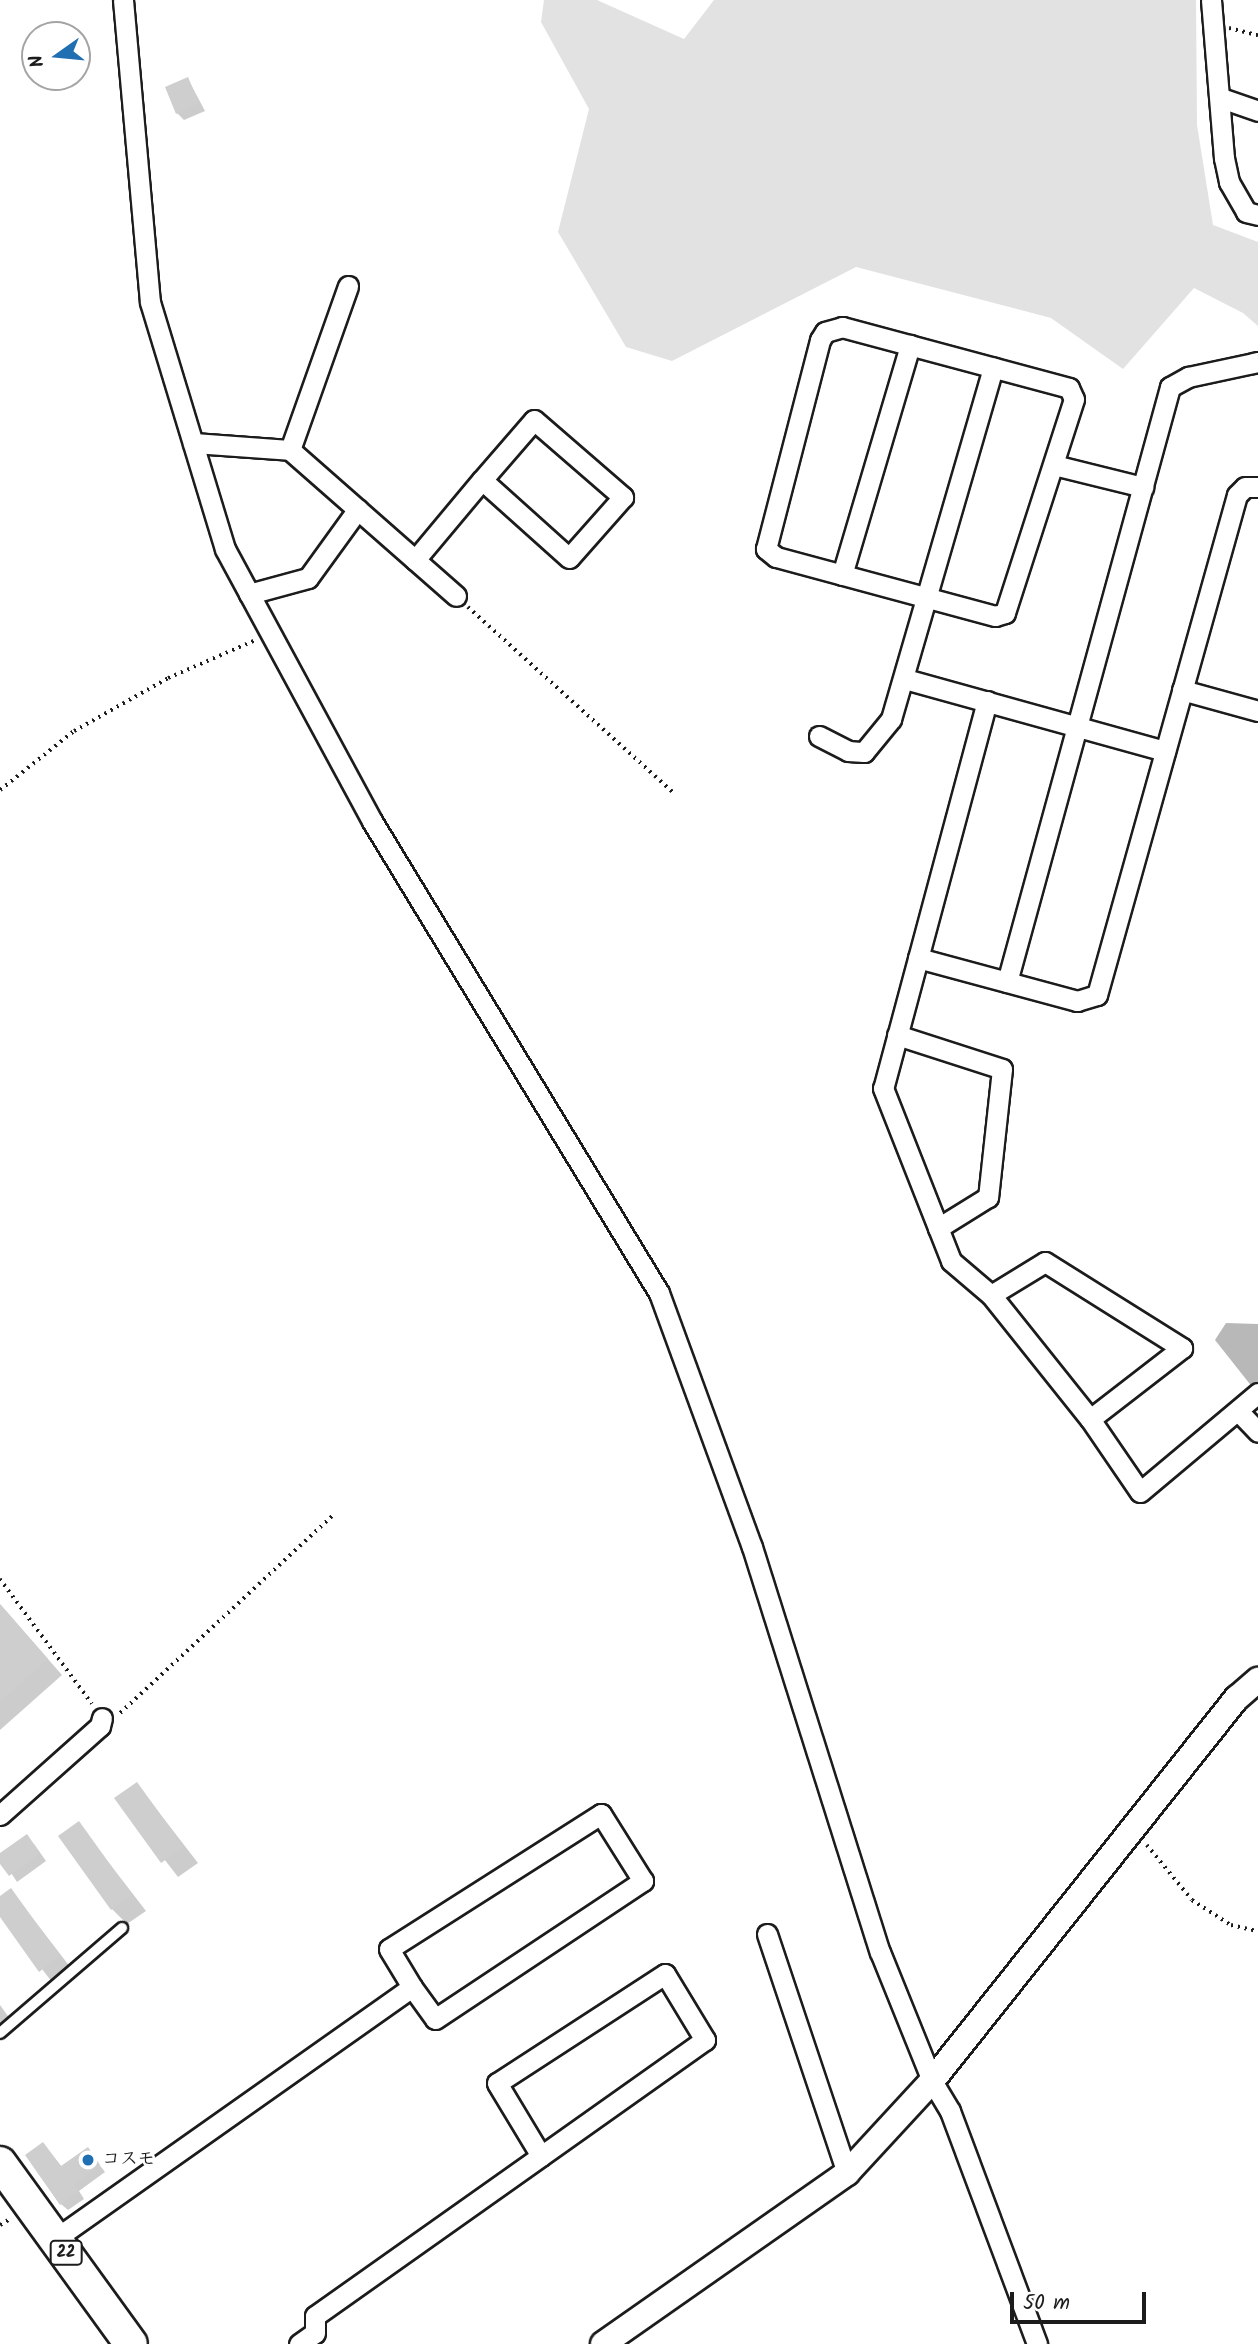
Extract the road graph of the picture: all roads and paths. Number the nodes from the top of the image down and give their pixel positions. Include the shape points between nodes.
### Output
1 (123, 0) edge
2 (1211, 0) edge
3 (1214, 23) junction
4 (1258, 35) edge
5 (1221, 98) junction
6 (1258, 111) edge
7 (1258, 215) edge
8 (348, 286) dead end
9 (910, 345) junction
10 (1258, 362) edge
11 (993, 367) junction
12 (193, 443) junction
13 (290, 450) junction
14 (1054, 465) junction
15 (482, 480) junction
16 (1143, 487) junction
17 (1258, 487) edge
18 (358, 509) junction
19 (415, 559) junction
20 (842, 575) junction
21 (249, 594) junction
22 (456, 596) joint
23 (928, 598) junction
24 (270, 635) junction
25 (905, 679) junction
26 (1182, 690) junction
27 (987, 701) junction
28 (1258, 711) edge
29 (1077, 726) junction
30 (819, 736) dead end
31 (1165, 751) junction
32 (0, 790) edge
33 (673, 792) dead end
34 (918, 958) junction
35 (1007, 982) junction
36 (897, 1035) junction
37 (938, 1228) junction
38 (991, 1295) junction
39 (1258, 1394) edge
40 (1238, 1411) junction
41 (1090, 1419) junction
42 (1258, 1433) edge
43 (333, 1515) dead end
44 (0, 1579) edge
45 (1258, 1680) edge
46 (102, 1718) junction
47 (0, 1815) edge
48 (1133, 1828) junction
49 (122, 1928) dead end
50 (1258, 1931) edge
51 (767, 1934) dead end
52 (412, 1987) junction
53 (0, 2033) edge
54 (932, 2081) junction
55 (541, 2156) junction
56 (0, 2163) edge
57 (847, 2172) junction
58 (55, 2239) junction
59 (131, 2344) edge
60 (299, 2344) edge
61 (603, 2344) edge
62 (1037, 2344) edge

1 - 12 street via 150,302
2 - 3 street
3 - 4 path
3 - 5 street
5 - 6 street
5 - 7 street via 1229,182 1246,212
8 - 13 street
9 - 11 street
9 - 20 street
9 - 20 street via 842,327 825,332 820,340 766,549
10 - 16 street via 1188,377 1170,387
11 - 14 street via 1069,388 1074,399
11 - 23 street
12 - 13 street
12 - 21 street via 225,549
13 - 18 street
14 - 16 street
14 - 23 street via 1005,613 995,616
15 - 15 street via 534,420 623,497 569,558
15 - 19 street
16 - 29 street
17 - 26 street via 1245,488 1237,495
18 - 19 street
18 - 21 street via 308,578
19 - 22 street
20 - 23 street
21 - 24 street
22 - 33 path
23 - 25 street
24 - 32 path via 168,678 109,711 74,732
24 - 54 street via 464,978 659,1293 752,1547 880,1952
25 - 27 street
25 - 30 street via 891,719 864,752 848,751
26 - 28 street
26 - 31 street
27 - 29 street
27 - 34 street
29 - 31 street
29 - 35 street
31 - 35 street via 1097,995 1077,1001
34 - 35 street
34 - 36 street
36 - 37 street via 883,1088
36 - 37 street via 1002,1069 988,1197
37 - 38 street via 951,1261
38 - 41 street
38 - 41 street via 1045,1262 1182,1348
39 - 40 street
40 - 41 street via 1140,1492
40 - 42 street
43 - 46 path via 122,1712
44 - 46 path
45 - 48 street via 1237,1698
46 - 47 street via 100,1726
48 - 50 path via 1192,1900 1231,1925
48 - 54 street
49 - 53 lane
51 - 57 street
52 - 52 street via 435,2019 643,1881 601,1814 389,1949
52 - 58 street
54 - 57 street
54 - 62 street via 950,2111
55 - 55 street via 705,2040 664,1974 497,2083
55 - 60 street via 315,2316 315,2333
56 - 58 main road, 22
57 - 61 street
58 - 59 main road, 22

